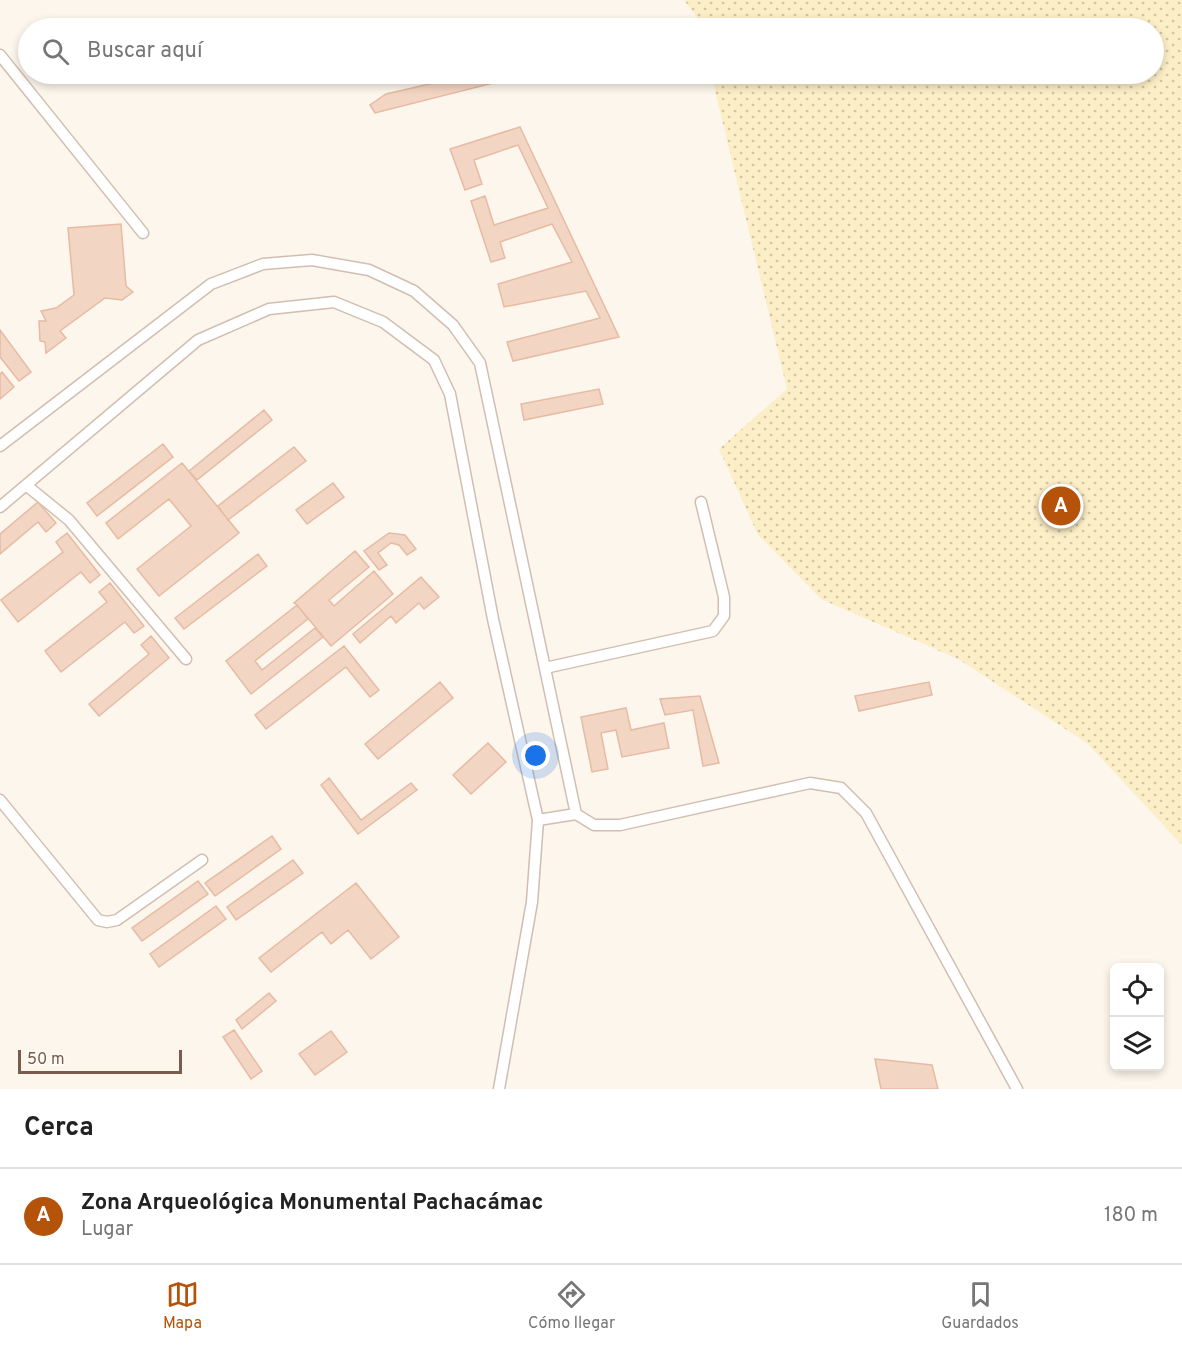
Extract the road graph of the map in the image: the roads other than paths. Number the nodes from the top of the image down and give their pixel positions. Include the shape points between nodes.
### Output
1 (0, 55) edge
2 (18, 77) edge
3 (23, 84) edge
4 (143, 233) dead end
5 (0, 446) edge
6 (26, 485) junction
7 (701, 502) dead end
8 (0, 507) edge
9 (186, 659) dead end
10 (544, 668) junction
11 (0, 800) edge
12 (576, 814) junction
13 (538, 820) junction
14 (202, 860) dead end
15 (499, 1089) edge
16 (1017, 1089) edge

1 - 2 lane
3 - 4 lane
5 - 10 lane via 211,284 263,264 312,260 369,270 414,291 453,325 480,363
6 - 8 lane
6 - 9 lane via 69,520
6 - 13 lane via 198,340 269,309 334,302 383,322 434,360 450,394 493,619
7 - 10 lane via 724,597 724,616 713,631
10 - 12 lane
11 - 14 lane via 98,920 117,920
12 - 13 lane
12 - 16 lane via 594,825 620,825 810,783 842,788 866,813
13 - 15 lane via 532,902

